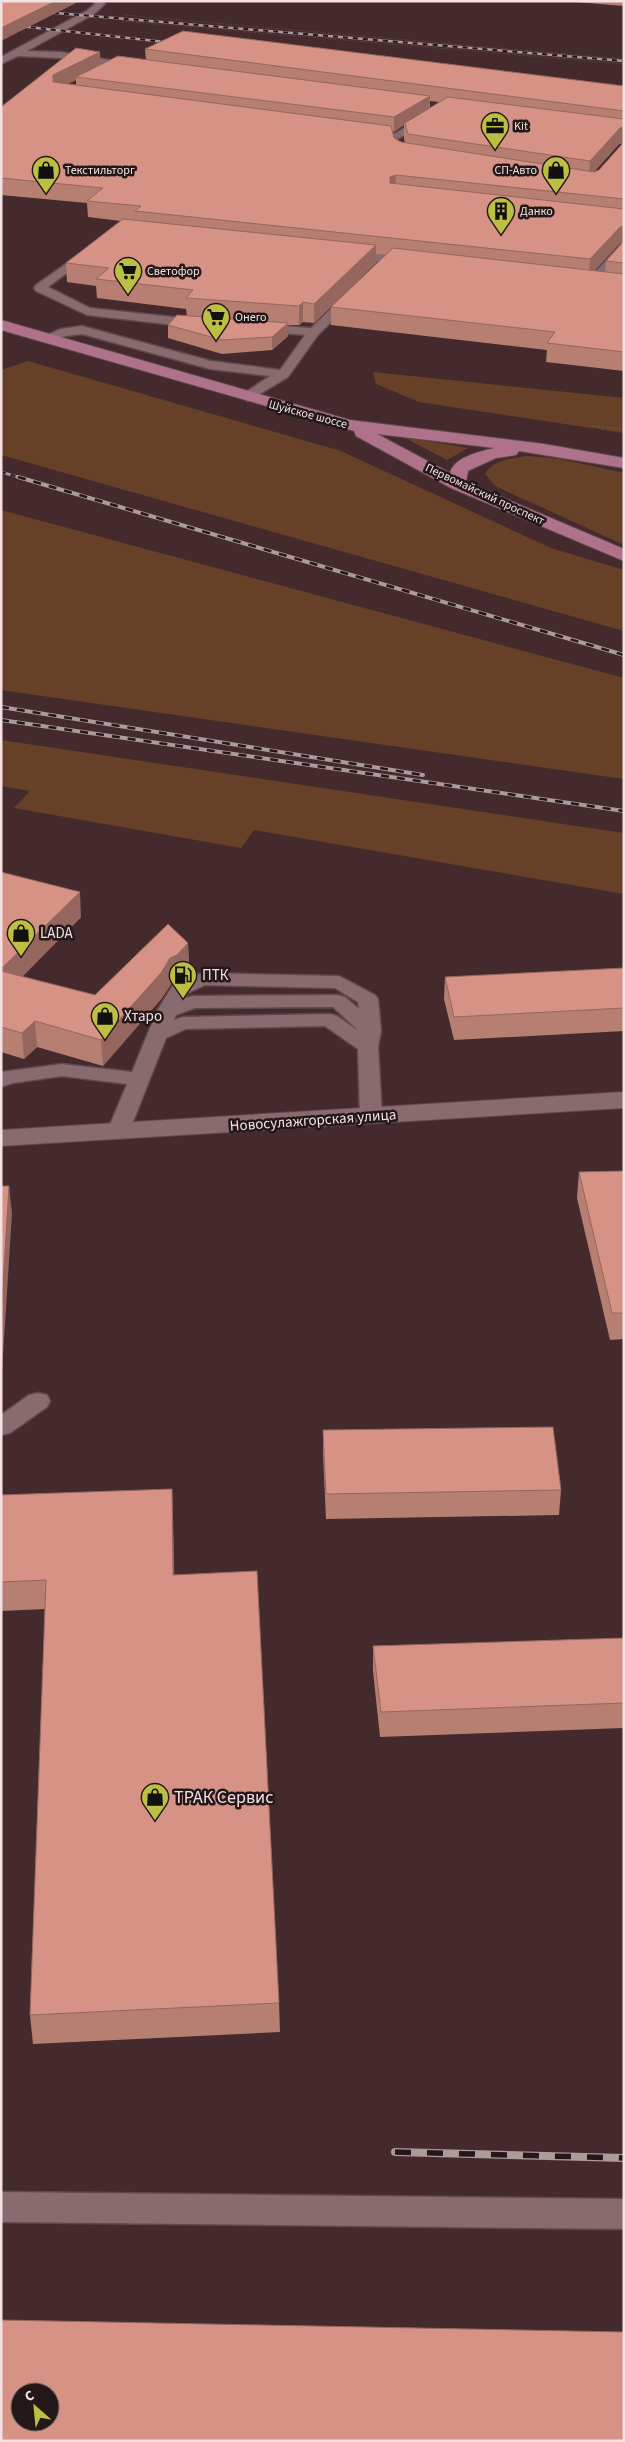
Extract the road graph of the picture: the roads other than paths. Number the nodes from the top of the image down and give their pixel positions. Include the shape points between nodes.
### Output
1 (97, 1) edge
2 (19, 53) junction
3 (2, 61) edge
4 (116, 65) junction
5 (146, 69) edge
6 (100, 73) edge
7 (432, 108) edge
8 (356, 132) edge
9 (101, 242) edge
10 (624, 247) edge
11 (330, 253) edge
12 (375, 272) edge
13 (608, 284) edge
14 (362, 286) edge
15 (1, 325) edge
16 (215, 325) edge
17 (242, 326) edge
18 (314, 332) junction
19 (47, 338) junction
20 (283, 374) junction
21 (248, 397) junction
22 (349, 425) junction
23 (544, 450) junction
24 (624, 463) edge
25 (457, 484) junction
26 (624, 556) edge
27 (158, 1034) junction
28 (370, 1039) junction
29 (140, 1079) junction
30 (1, 1081) edge
31 (624, 1100) edge
32 (371, 1116) junction
33 (118, 1132) junction
34 (1, 1138) edge
35 (38, 1401) dead end
36 (1, 1427) edge
37 (1, 2206) edge
38 (624, 2214) edge

1 - 2 lane via 100,4 91,12
2 - 3 lane
2 - 4 lane via 60,55
4 - 5 lane
4 - 6 lane
7 - 8 lane via 397,141
9 - 16 lane via 40,288 87,311
10 - 13 lane via 588,282
11 - 12 lane via 394,260
14 - 18 lane
15 - 19 main road, Шуйское шоссе
17 - 18 lane
18 - 20 lane
19 - 20 lane via 82,330 210,365
19 - 21 main road, Шуйское шоссе
20 - 21 lane
21 - 22 main road, Шуйское шоссе
22 - 23 main road, Шуйское шоссе
22 - 25 main road, Первомайский проспект
23 - 24 main road, Шуйское шоссе
23 - 25 main road via 500,452 475,460 460,469
25 - 26 main road, Первомайский проспект
27 - 28 lane via 183,1023 330,1020
27 - 28 lane via 180,988 202,979 339,982 368,999
27 - 29 lane
28 - 32 lane
29 - 30 lane via 62,1070 7,1077
29 - 33 lane
31 - 32 main road, Новосулажгорская улица
32 - 33 main road, Новосулажгорская улица
33 - 34 main road, Новосулажгорская улица
35 - 36 lane
37 - 38 lane

